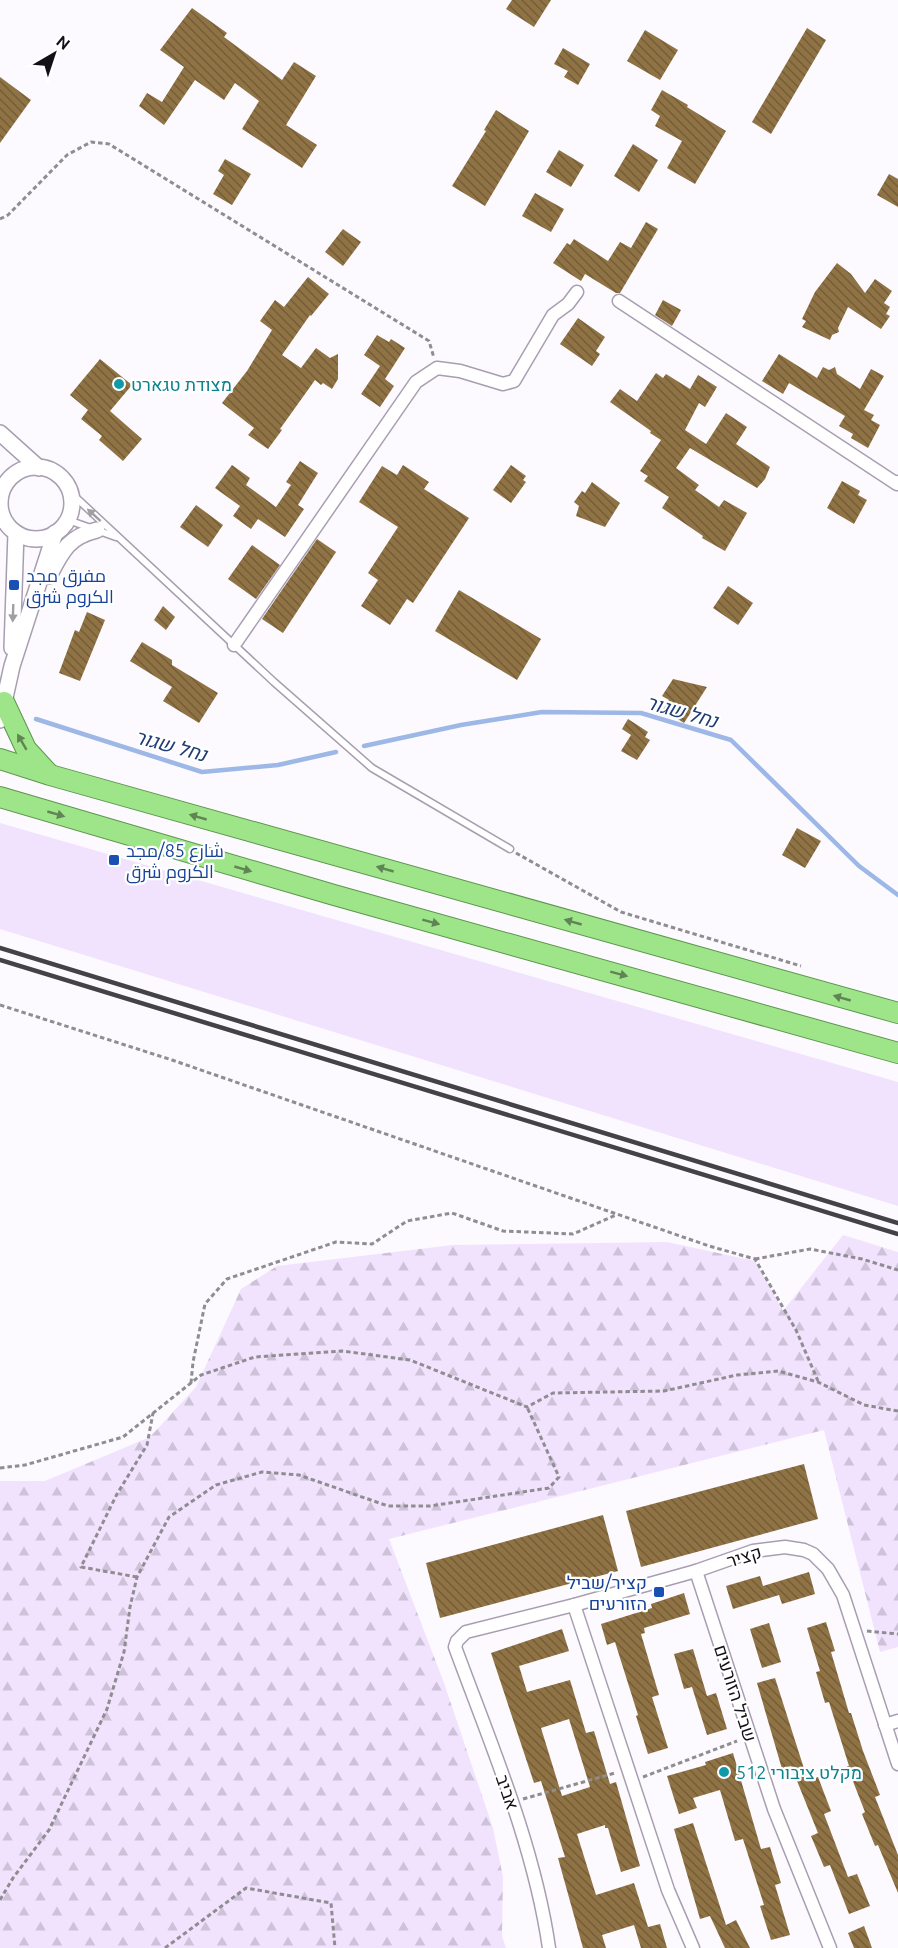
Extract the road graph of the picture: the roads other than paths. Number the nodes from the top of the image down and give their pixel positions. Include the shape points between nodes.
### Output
1 (577, 292) dead end
2 (619, 301) dead end
3 (0, 433) edge
4 (39, 468) junction
5 (898, 482) edge
6 (2, 484) edge
7 (70, 492) junction
8 (68, 520) junction
9 (97, 530) junction
10 (16, 533) junction
11 (55, 533) junction
12 (119, 538) junction
13 (30, 610) junction
14 (234, 645) junction
15 (12, 666) junction
16 (1, 710) edge
17 (0, 759) edge
18 (50, 775) junction
19 (0, 797) edge
20 (510, 849) road end
21 (898, 1013) edge
22 (898, 1053) edge
23 (696, 1571) junction
24 (574, 1605) junction
25 (457, 1641) joint
26 (898, 1721) edge
27 (885, 1725) junction
28 (898, 1764) edge
29 (549, 1948) edge
30 (693, 1948) edge
31 (830, 1948) edge

1 - 14 street via 553,315 514,381 503,384 437,368 416,382
2 - 5 street
3 - 4 street
4 - 6 street via 28,468
4 - 7 street via 60,477
6 - 10 street via 2,514
7 - 8 street
12 -> 7 lane
8 - 9 lane
8 - 11 street
9 - 12 lane
9 - 13 street via 81,534 63,548
10 - 11 street via 39,539
10 -> 15 street
11 - 13 street
12 - 14 lane
13 - 15 street
14 - 20 lane via 372,768
15 - 16 street
18 -> 16 highway via 26,749
17 - 18 highway
21 -> 18 highway
19 -> 22 highway via 334,896
23 - 24 street, קציר
23 - 27 street, קציר via 764,1549 785,1547 813,1554 828,1569 843,1595
23 - 31 street, שביל הזורעים via 774,1809
24 - 25 street, קציר via 466,1632
24 - 30 street via 668,1890
25 - 29 street, אביב via 455,1647 513,1802
26 - 27 street
27 - 28 street, קציר

